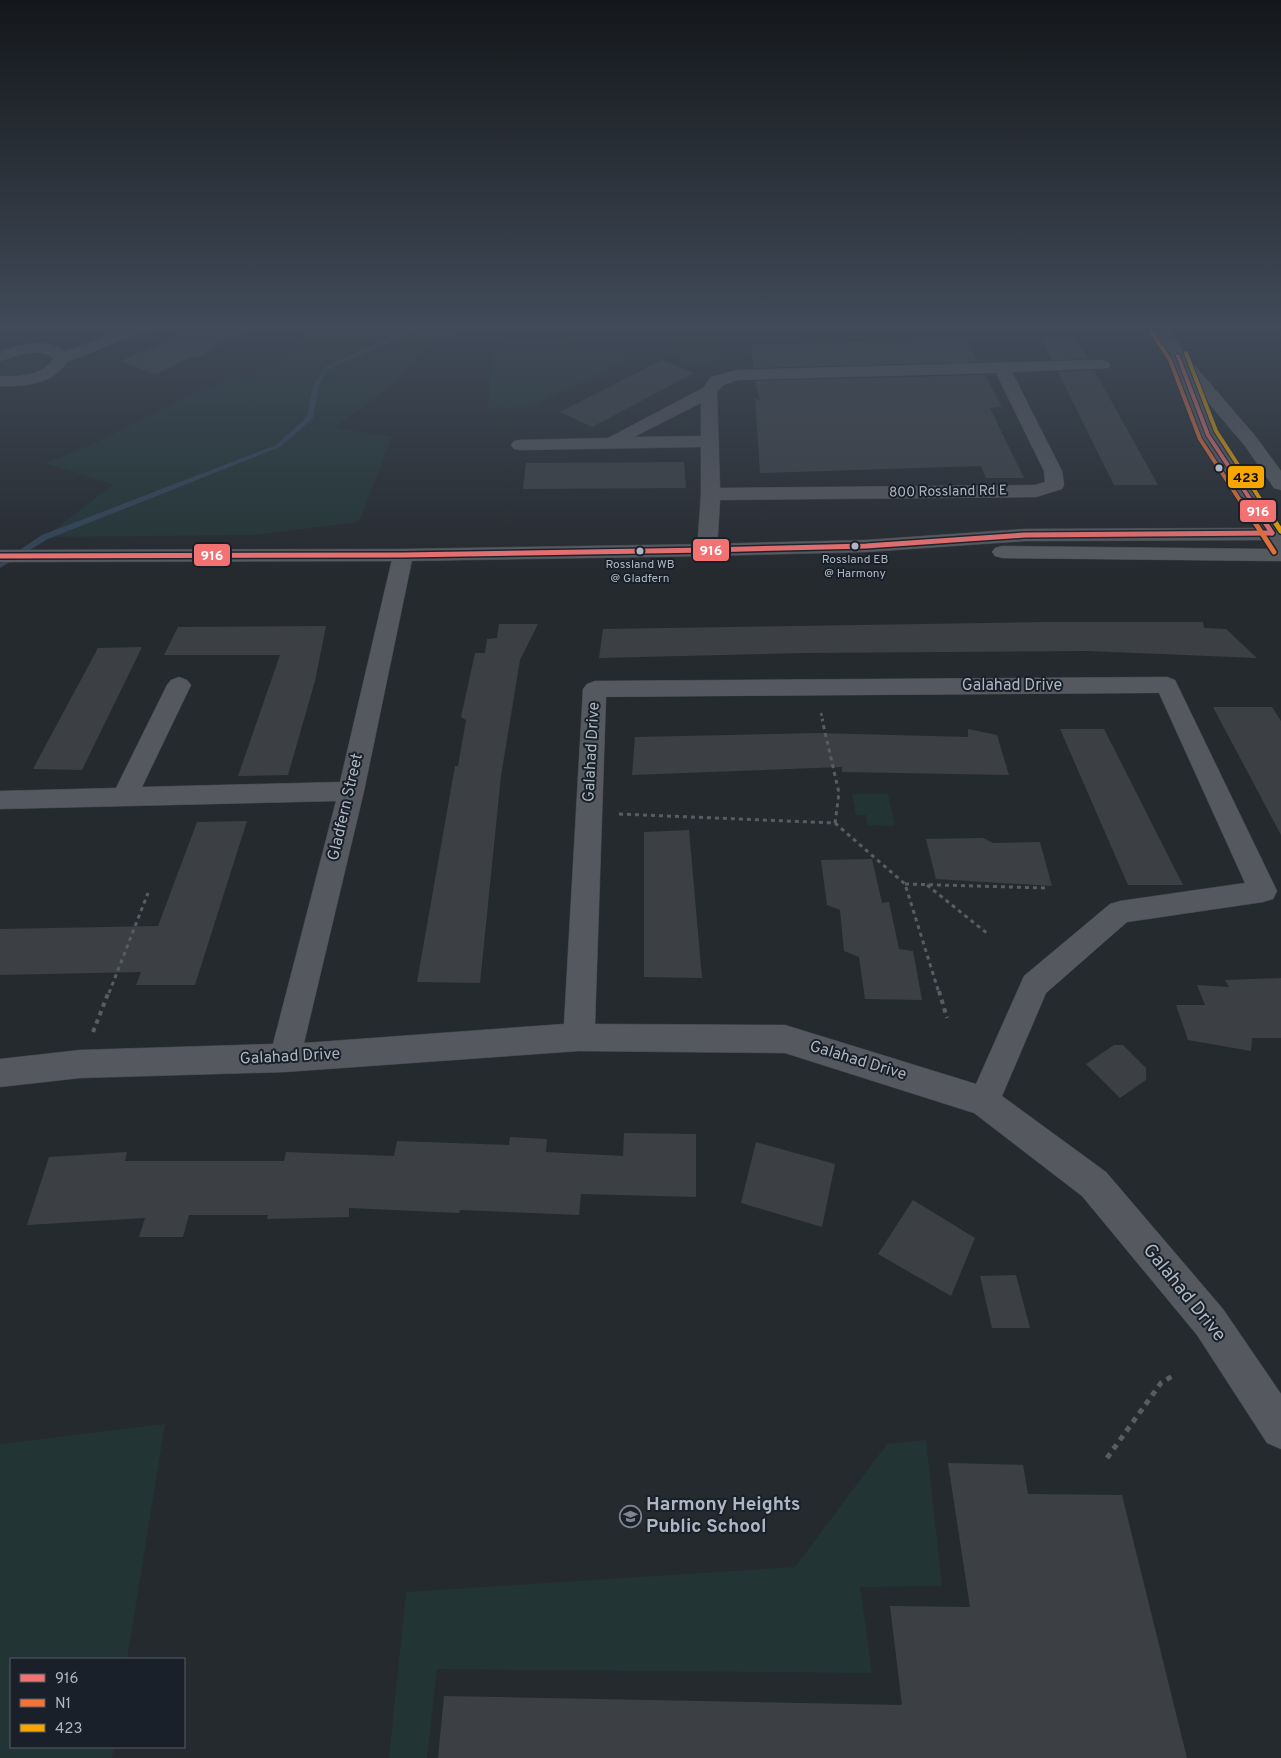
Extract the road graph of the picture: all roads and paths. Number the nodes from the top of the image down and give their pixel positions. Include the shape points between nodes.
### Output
1 (676, 409) edge
2 (710, 409) edge
3 (1022, 409) edge
4 (1198, 409) edge
5 (1223, 409) edge
6 (710, 441) junction
7 (608, 443) junction
8 (520, 445) dead end
9 (1281, 484) edge
10 (711, 494) junction
11 (1278, 538) edge
12 (866, 546) junction
13 (707, 550) junction
14 (403, 555) junction
15 (1281, 555) edge
16 (0, 556) edge
17 (179, 685) dead end
18 (815, 688) junction
19 (350, 791) junction
20 (125, 796) junction
21 (0, 800) edge
22 (589, 813) junction
23 (835, 823) junction
24 (905, 884) junction
25 (926, 885) junction
26 (1046, 888) dead end
27 (1272, 891) edge
28 (148, 894) dead end
29 (988, 934) dead end
30 (947, 1018) dead end
31 (579, 1037) junction
32 (285, 1058) junction
33 (80, 1064) junction
34 (0, 1072) edge
35 (984, 1101) junction
36 (1174, 1374) dead end
37 (1270, 1397) edge
38 (1281, 1429) edge
39 (1107, 1458) dead end

1 - 7 street
2 - 6 street
3 - 10 street, 800 Rossland Rd E via 1053,471 1055,485 1036,491
4 - 11 main road via 1208,435
5 - 9 main road
6 - 7 street
6 - 10 street
7 - 8 street
10 - 13 street
11 - 12 main road via 1025,535
12 - 13 main road
12 - 15 main road via 1039,554
13 - 14 main road
14 - 16 main road
14 - 19 street, Gladfern Street
17 - 20 street
18 - 22 street, Galahad Drive via 595,689
18 - 23 path via 839,792
18 - 27 street, Galahad Drive via 1167,685
19 - 20 street
19 - 32 street, Gladfern Street
20 - 21 street
22 - 23 path
22 - 31 street, Galahad Drive
23 - 24 path
24 - 25 path
24 - 30 path
25 - 26 path
25 - 29 path
27 - 35 street, Galahad Drive via 1120,912 1035,985
28 - 33 path
31 - 32 street, Galahad Drive
31 - 35 street, Galahad Drive via 785,1039
32 - 33 street, Galahad Drive
33 - 34 street, Galahad Drive
35 - 37 street, Galahad Drive via 1094,1184
36 - 39 path via 1161,1383
37 - 38 street, Galahad Drive

